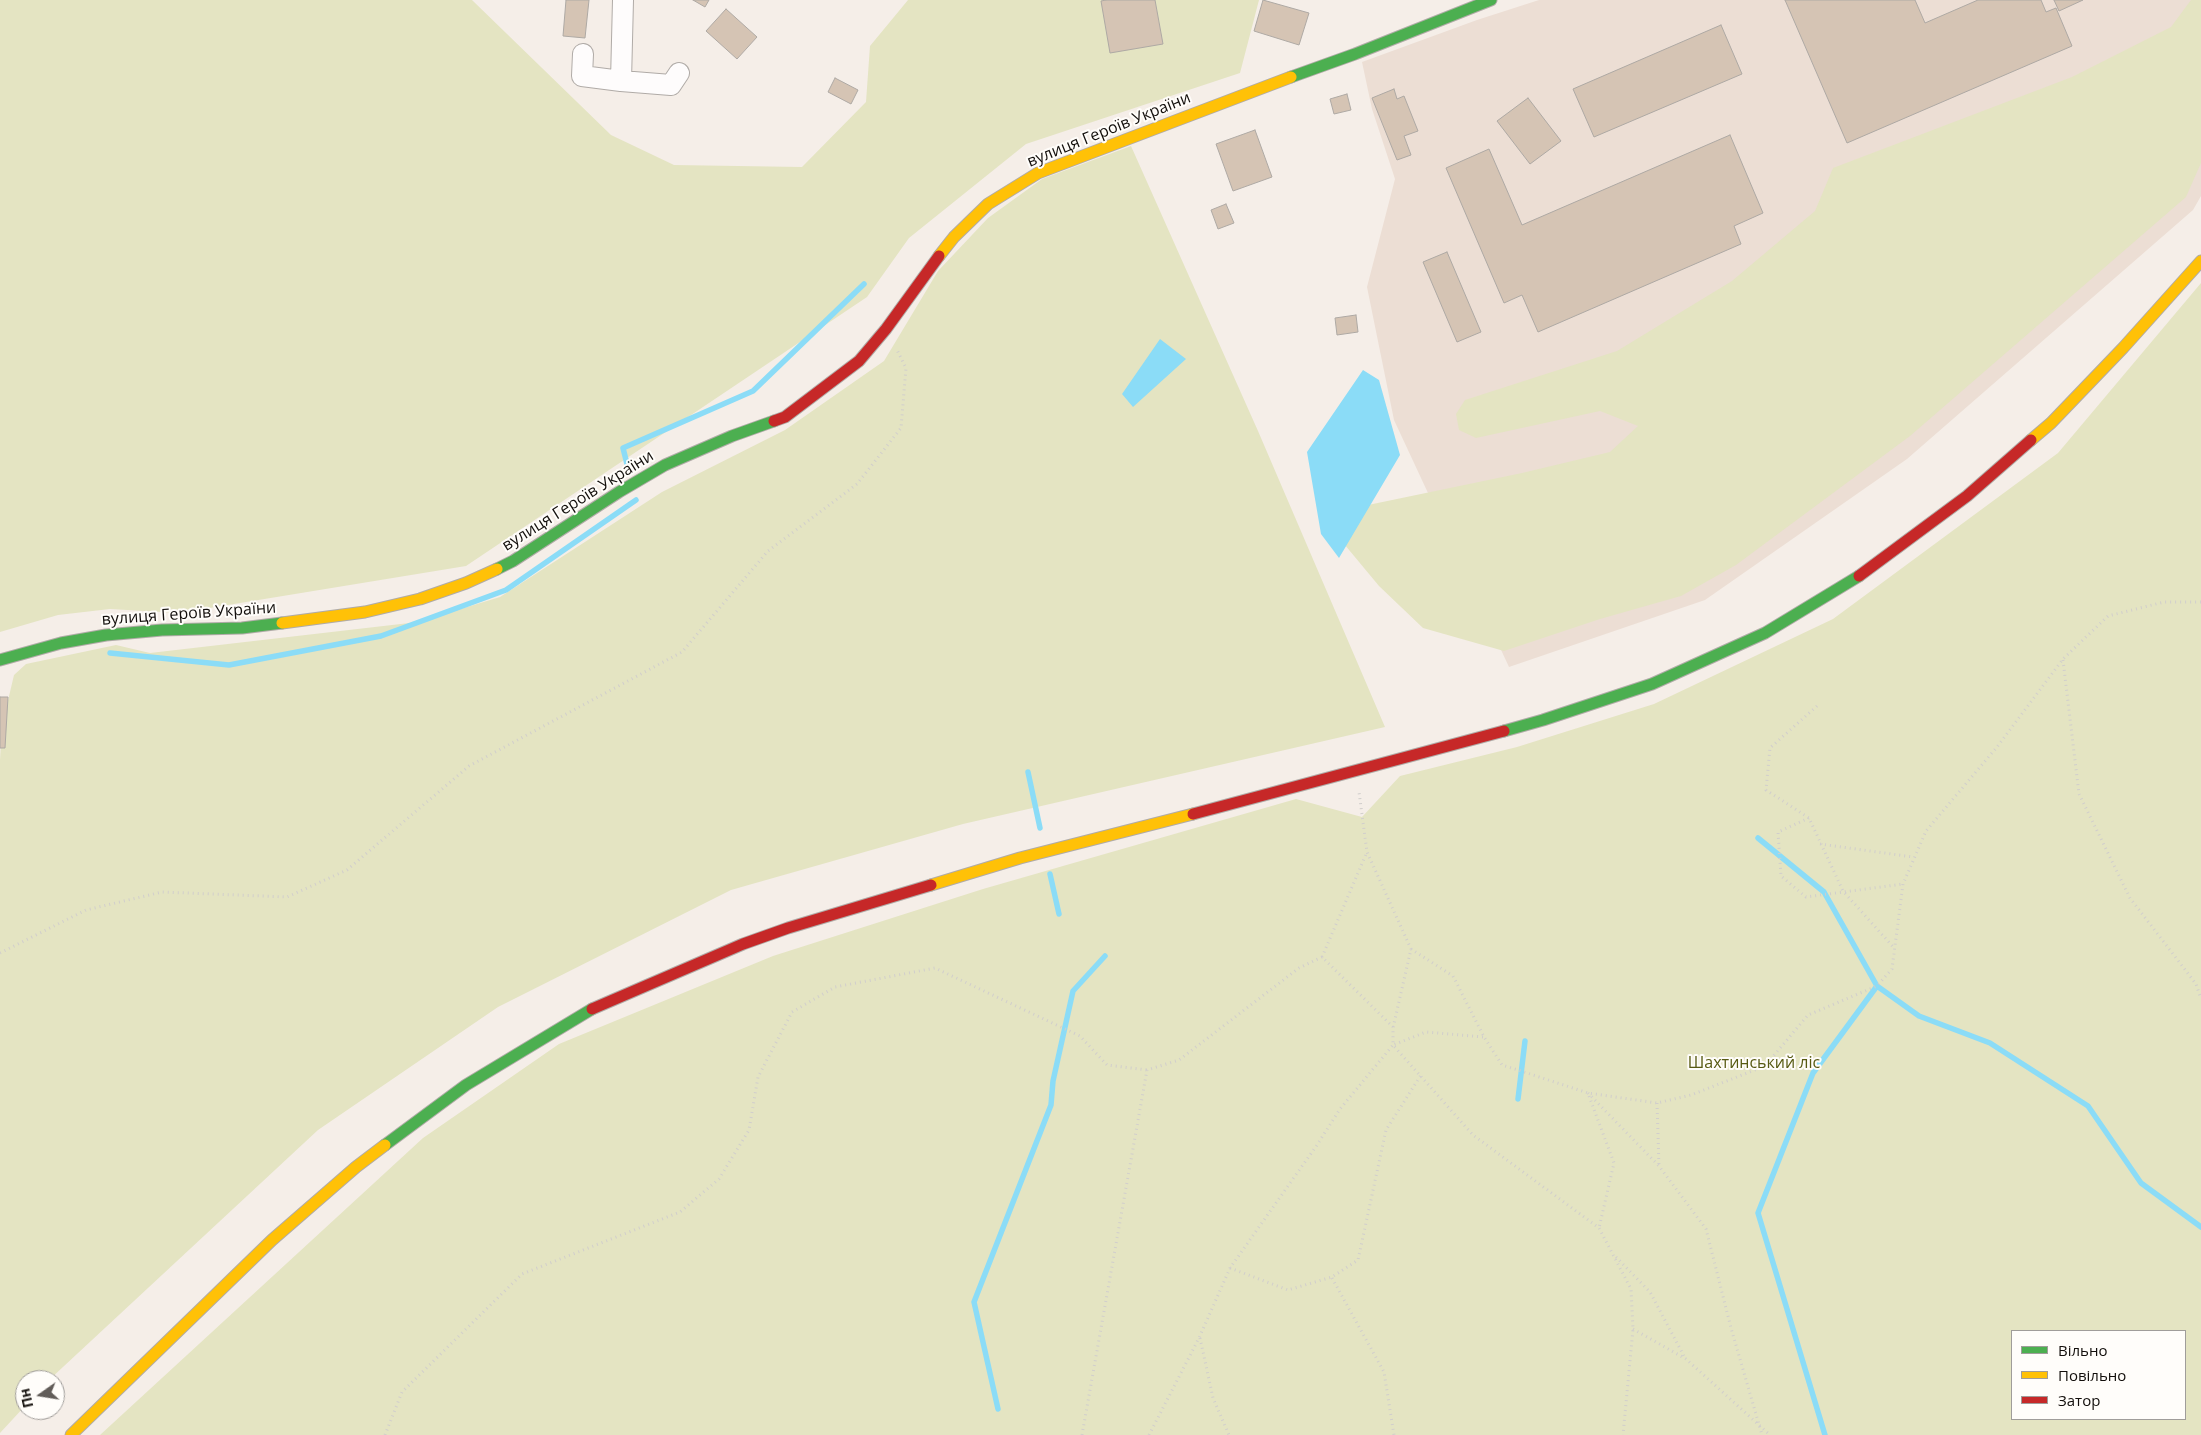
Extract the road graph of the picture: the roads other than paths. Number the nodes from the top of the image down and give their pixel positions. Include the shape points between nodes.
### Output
1 (623, 0) edge
2 (1484, 1) edge
3 (583, 54) dead end
4 (679, 72) dead end
5 (621, 81) junction
6 (2201, 261) edge
7 (0, 660) edge
8 (71, 1435) edge

1 - 5 street
2 - 7 main road, вулиця Героїв України via 1355,54 1038,173 988,204 954,236 859,361 785,417 665,465 513,562 466,583 420,599 365,612 242,628 106,635
3 - 5 street via 582,76
4 - 5 street via 671,85
6 - 8 main road via 2051,423 2012,459 1868,572 1765,633 1652,684 1543,720 1020,858 788,928 742,944 581,1014 466,1085 356,1167 272,1240

